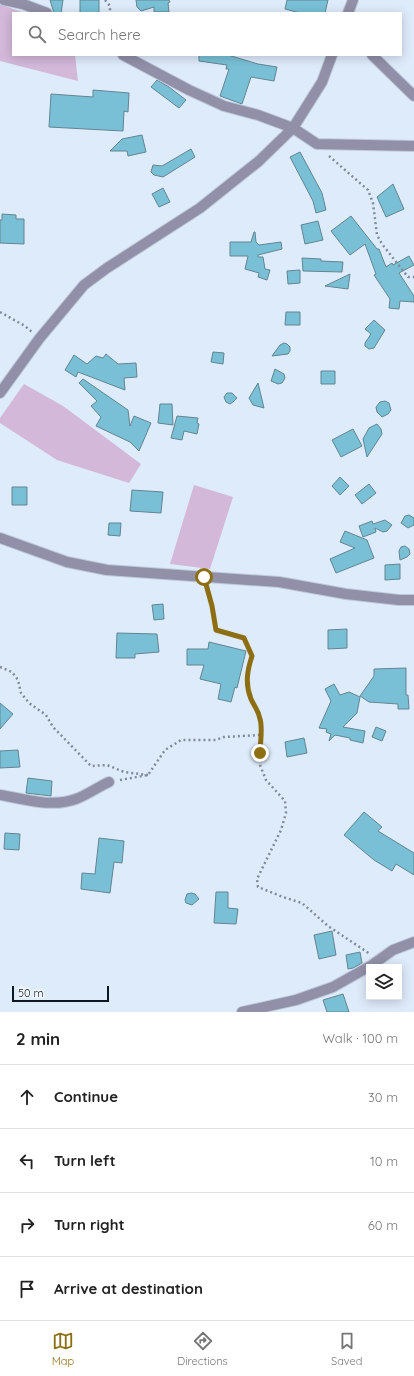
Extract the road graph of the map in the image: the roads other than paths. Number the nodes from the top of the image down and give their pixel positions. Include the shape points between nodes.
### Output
1 (4, 0) edge
2 (352, 0) edge
3 (23, 2) edge
4 (45, 12) edge
5 (348, 12) edge
6 (125, 56) edge
7 (332, 56) edge
8 (373, 56) edge
9 (414, 96) edge
10 (293, 128) junction
11 (414, 146) edge
12 (0, 393) edge
13 (0, 538) edge
14 (414, 600) edge
15 (109, 782) road end
16 (0, 795) edge
17 (414, 942) edge
18 (242, 1012) edge

1 - 3 street
2 - 5 street
3 - 4 street
6 - 10 street via 224,106
7 - 10 street via 322,82
8 - 9 street
10 - 11 street via 317,144
10 - 12 street via 259,161 200,208 84,285 39,339
13 - 14 street via 67,562 107,570 279,582 346,594
15 - 16 street via 77,799 58,803 41,803
17 - 18 street via 393,950 333,987 296,1000

